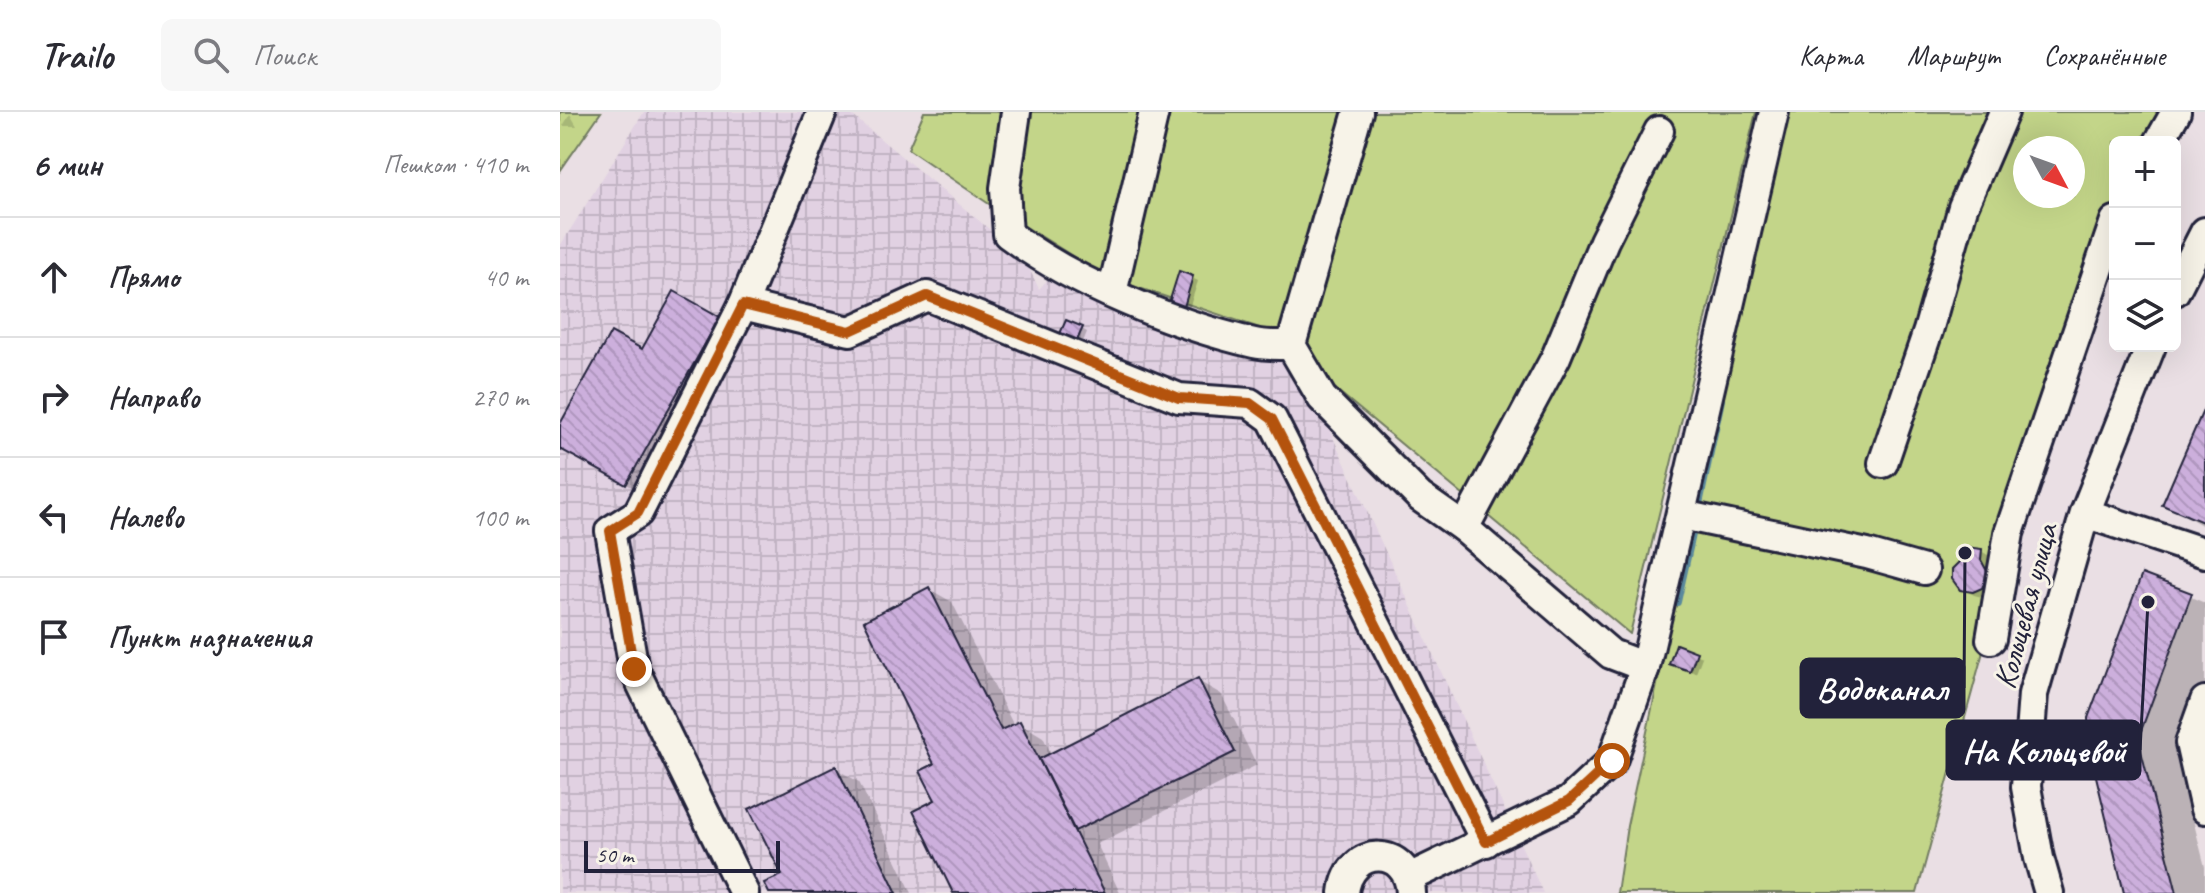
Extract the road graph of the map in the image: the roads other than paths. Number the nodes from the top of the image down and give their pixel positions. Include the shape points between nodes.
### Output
1 (822, 112) edge
2 (1016, 112) edge
3 (1154, 112) edge
4 (1358, 112) edge
5 (1774, 112) edge
6 (2004, 112) edge
7 (2176, 112) edge
8 (1659, 131) dead end
9 (2162, 136) edge
10 (2205, 232) edge
11 (2109, 239) edge
12 (2181, 280) edge
13 (1112, 293) junction
14 (743, 305) junction
15 (1291, 345) junction
16 (2149, 352) edge
17 (1883, 463) dead end
18 (2085, 513) junction
19 (1682, 515) junction
20 (1464, 528) junction
21 (2205, 553) edge
22 (1924, 570) dead end
23 (1991, 639) dead end
24 (1645, 667) junction
25 (2205, 701) edge
26 (2205, 809) edge
27 (1486, 842) junction
28 (1410, 885) edge
29 (744, 893) edge
30 (1344, 893) edge
31 (2049, 893) edge

1 - 14 street
2 - 13 street via 1005,188 1008,234
3 - 13 street
4 - 15 street
5 - 19 street
6 - 17 street via 1963,207
7 - 9 street
8 - 20 street via 1604,241 1556,357
10 - 12 street
11 - 23 street via 2009,533
13 - 15 street via 1188,324 1257,344
14 - 27 street via 850,331 927,296 1179,398 1250,403 1272,419
14 - 29 street via 638,513 610,531 634,669
15 - 20 street via 1322,398 1420,497
16 - 18 street, Кольцевая улица
18 - 21 street
18 - 31 street, Кольцевая улица via 2033,694 2026,787
19 - 22 street
19 - 24 street
20 - 24 street via 1611,654
24 - 27 street via 1612,761 1569,801
25 - 26 street via 2190,743
27 - 28 street
28 - 30 street via 1394,860 1372,857 1351,869

